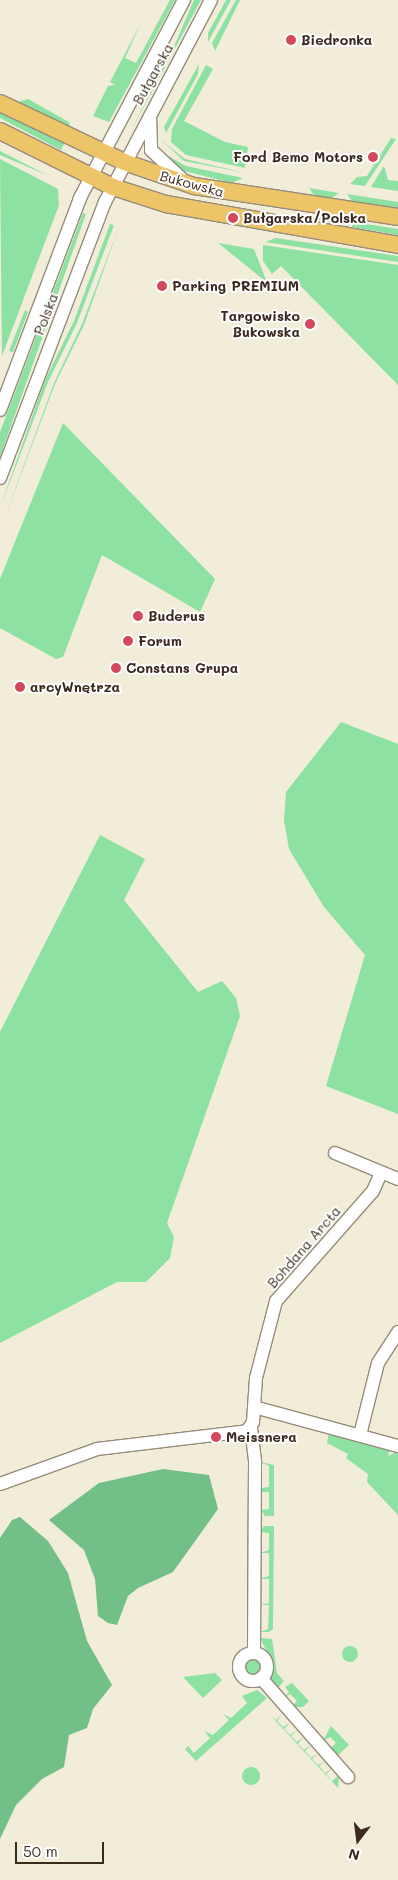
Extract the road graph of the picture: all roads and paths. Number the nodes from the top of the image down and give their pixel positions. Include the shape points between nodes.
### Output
1 (184, 0) edge
2 (211, 0) edge
3 (0, 103) edge
4 (151, 109) junction
5 (0, 131) edge
6 (102, 153) junction
7 (124, 162) junction
8 (90, 176) junction
9 (194, 186) junction
10 (113, 187) junction
11 (398, 217) edge
12 (398, 245) edge
13 (0, 410) edge
14 (0, 478) edge
15 (335, 1153) dead end
16 (381, 1173) junction
17 (398, 1179) edge
18 (398, 1332) edge
19 (254, 1407) junction
20 (250, 1428) junction
21 (360, 1435) junction
22 (398, 1446) edge
23 (0, 1484) edge
24 (254, 1652) junction
25 (261, 1678) junction
26 (348, 1778) dead end

1 - 6 street, Bułgarska
2 - 4 street, Bułgarska
3 - 6 main road, Bukowska
4 - 7 street, Bułgarska
4 - 9 street via 151,150 169,170
5 - 8 main road, Bukowska
6 - 7 main road, Bukowska
6 - 8 street, Polska
7 - 9 main road, Bukowska
7 - 10 street, Polska
8 - 10 main road, Bukowska
8 - 13 street, Polska
9 - 11 main road, Bukowska
10 - 12 main road, Bukowska via 202,213
10 - 14 street, Polska
15 - 16 street
16 - 17 street
16 - 19 street, Bohdana Arcta via 373,1191 276,1301 256,1378
18 - 21 street via 378,1363
19 - 20 street, Bohdana Arcta
19 - 21 street
20 - 23 street via 238,1435 98,1449
20 - 24 street, Bohdana Arcta via 255,1463
21 - 22 street
24 - 25 street via 267,1662
24 - 25 street via 244,1656 239,1669 248,1680
25 - 26 street

